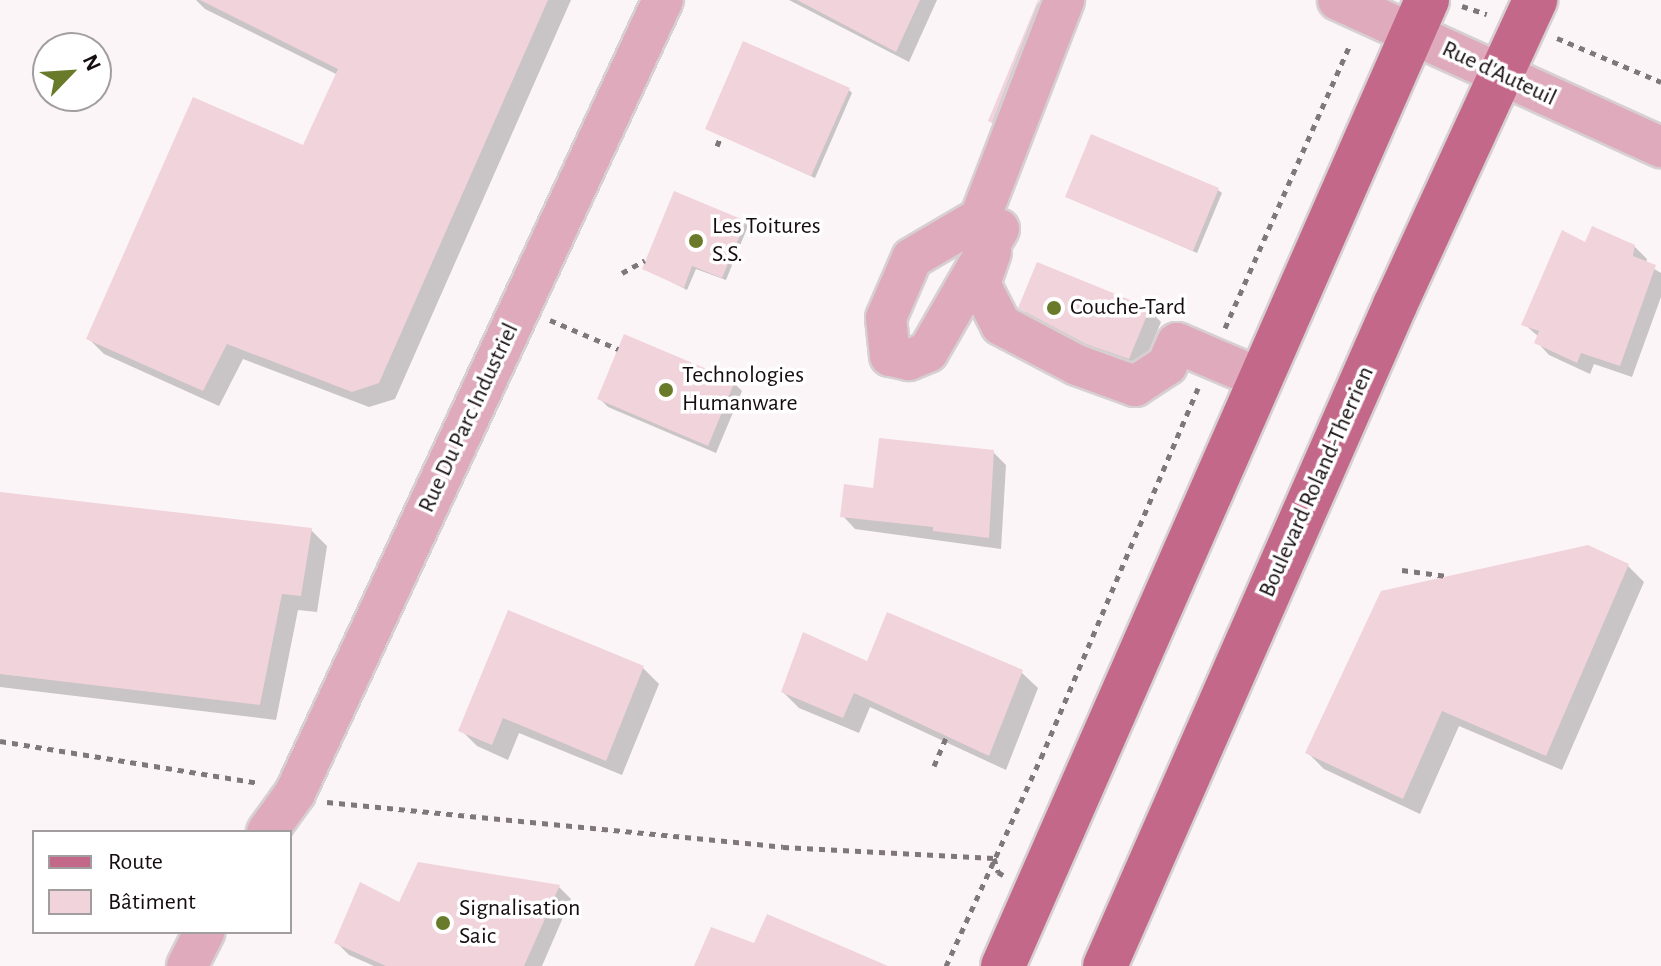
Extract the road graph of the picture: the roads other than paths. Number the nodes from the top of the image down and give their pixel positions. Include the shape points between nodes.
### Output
1 (663, 0) edge
2 (1064, 0) edge
3 (1338, 0) edge
4 (1535, 0) edge
5 (1420, 17) edge
6 (1501, 74) junction
7 (1661, 147) edge
8 (1261, 379) junction
9 (268, 830) edge
10 (203, 934) edge
11 (187, 966) edge
12 (1003, 966) edge
13 (1105, 966) edge

1 - 9 street, Rue Du Parc Industriel via 301,780
2 - 8 street via 980,218 912,258 886,318 890,356 909,360 928,352 999,229 980,284 1001,325 1077,365 1135,386 1167,365 1177,343
3 - 5 street, Rue d'Auteuil
4 - 6 main road, Boulevard Roland-Therrien
5 - 6 street, Rue d'Auteuil
5 - 8 main road
6 - 7 street, Rue d'Auteuil
6 - 13 main road, Boulevard Roland-Therrien
8 - 12 main road
10 - 11 street

